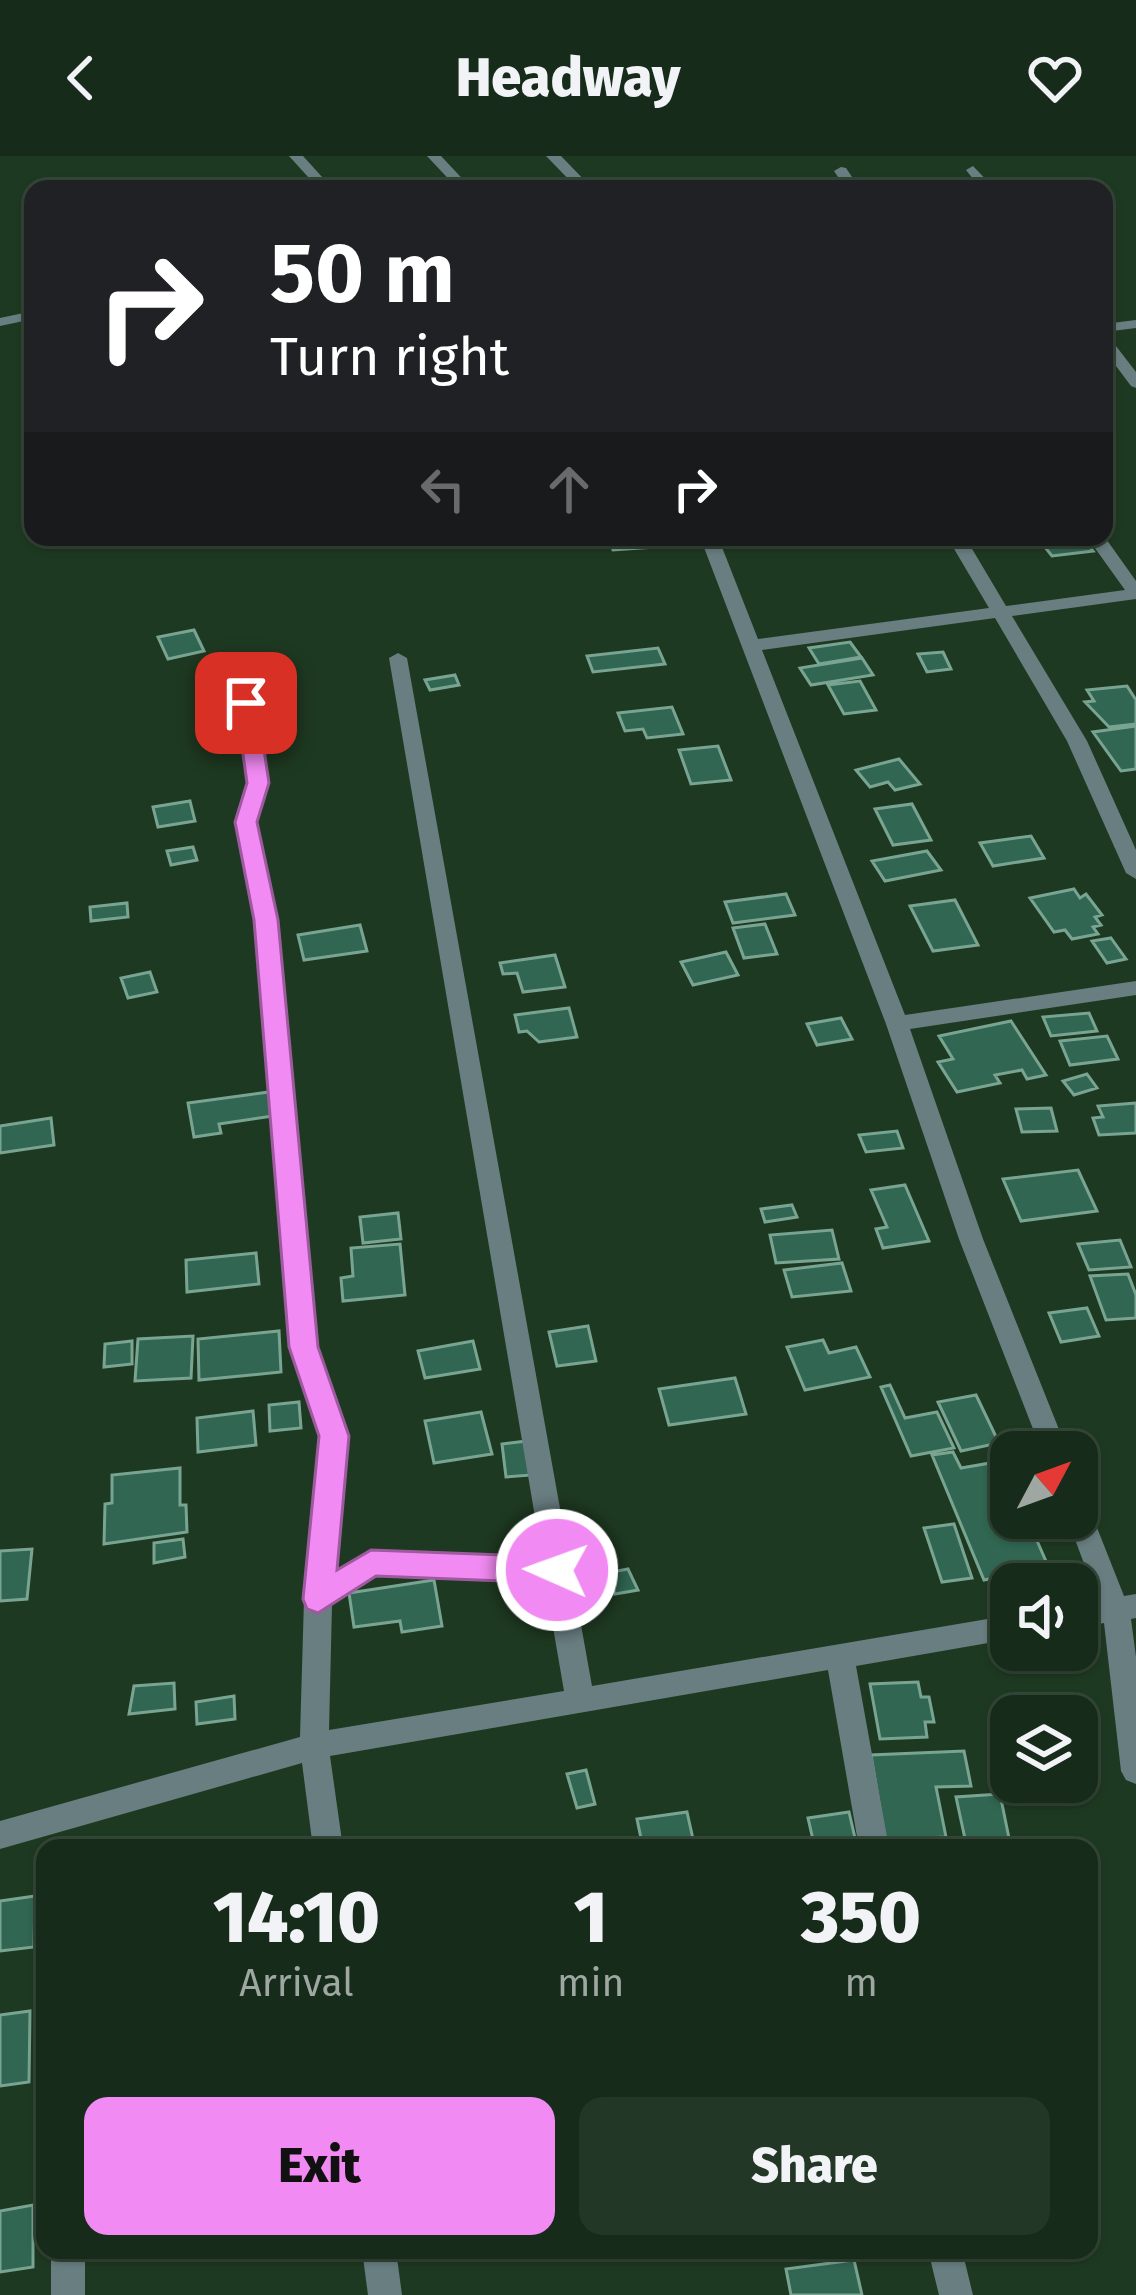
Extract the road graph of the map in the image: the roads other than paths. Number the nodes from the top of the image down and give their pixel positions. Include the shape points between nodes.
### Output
1 (296, 156) edge
2 (434, 156) edge
3 (553, 156) edge
4 (841, 170) dead end
5 (974, 170) dead end
6 (318, 180) edge
7 (457, 180) edge
8 (577, 180) edge
9 (848, 180) edge
10 (981, 180) edge
11 (1113, 352) edge
12 (1136, 383) edge
13 (712, 546) edge
14 (961, 546) edge
15 (1102, 546) edge
16 (1136, 594) edge
17 (1000, 610) junction
18 (749, 646) junction
19 (398, 658) dead end
20 (240, 663) dead end
21 (1136, 873) edge
22 (1136, 988) edge
23 (897, 1024) junction
24 (1047, 1431) edge
25 (1092, 1539) edge
26 (557, 1570) junction
27 (318, 1599) junction
28 (1126, 1608) edge
29 (990, 1631) edge
30 (840, 1656) junction
31 (580, 1700) junction
32 (314, 1746) junction
33 (1136, 1771) edge
34 (61, 1834) edge
35 (0, 1835) edge
36 (327, 1839) edge
37 (872, 1839) edge
38 (68, 2259) edge
39 (381, 2259) edge
40 (947, 2259) edge
41 (68, 2295) edge
42 (385, 2295) edge
43 (956, 2295) edge

1 - 6 street
2 - 7 street
3 - 8 street
4 - 9 street
5 - 10 street
11 - 12 street
13 - 18 street
14 - 17 street
15 - 16 street
16 - 17 street
17 - 18 street
17 - 21 street via 1077,741
18 - 23 street
19 - 26 street
20 - 27 street via 258,783 246,822 266,920 303,1347 334,1436
22 - 23 street
23 - 24 street
25 - 28 street
26 - 27 street via 371,1563
26 - 31 street
27 - 32 street
28 - 33 street
29 - 30 street
30 - 31 street
30 - 37 street
31 - 32 street
32 - 34 street
32 - 36 street
34 - 35 street
38 - 41 street
39 - 42 street
40 - 43 street

